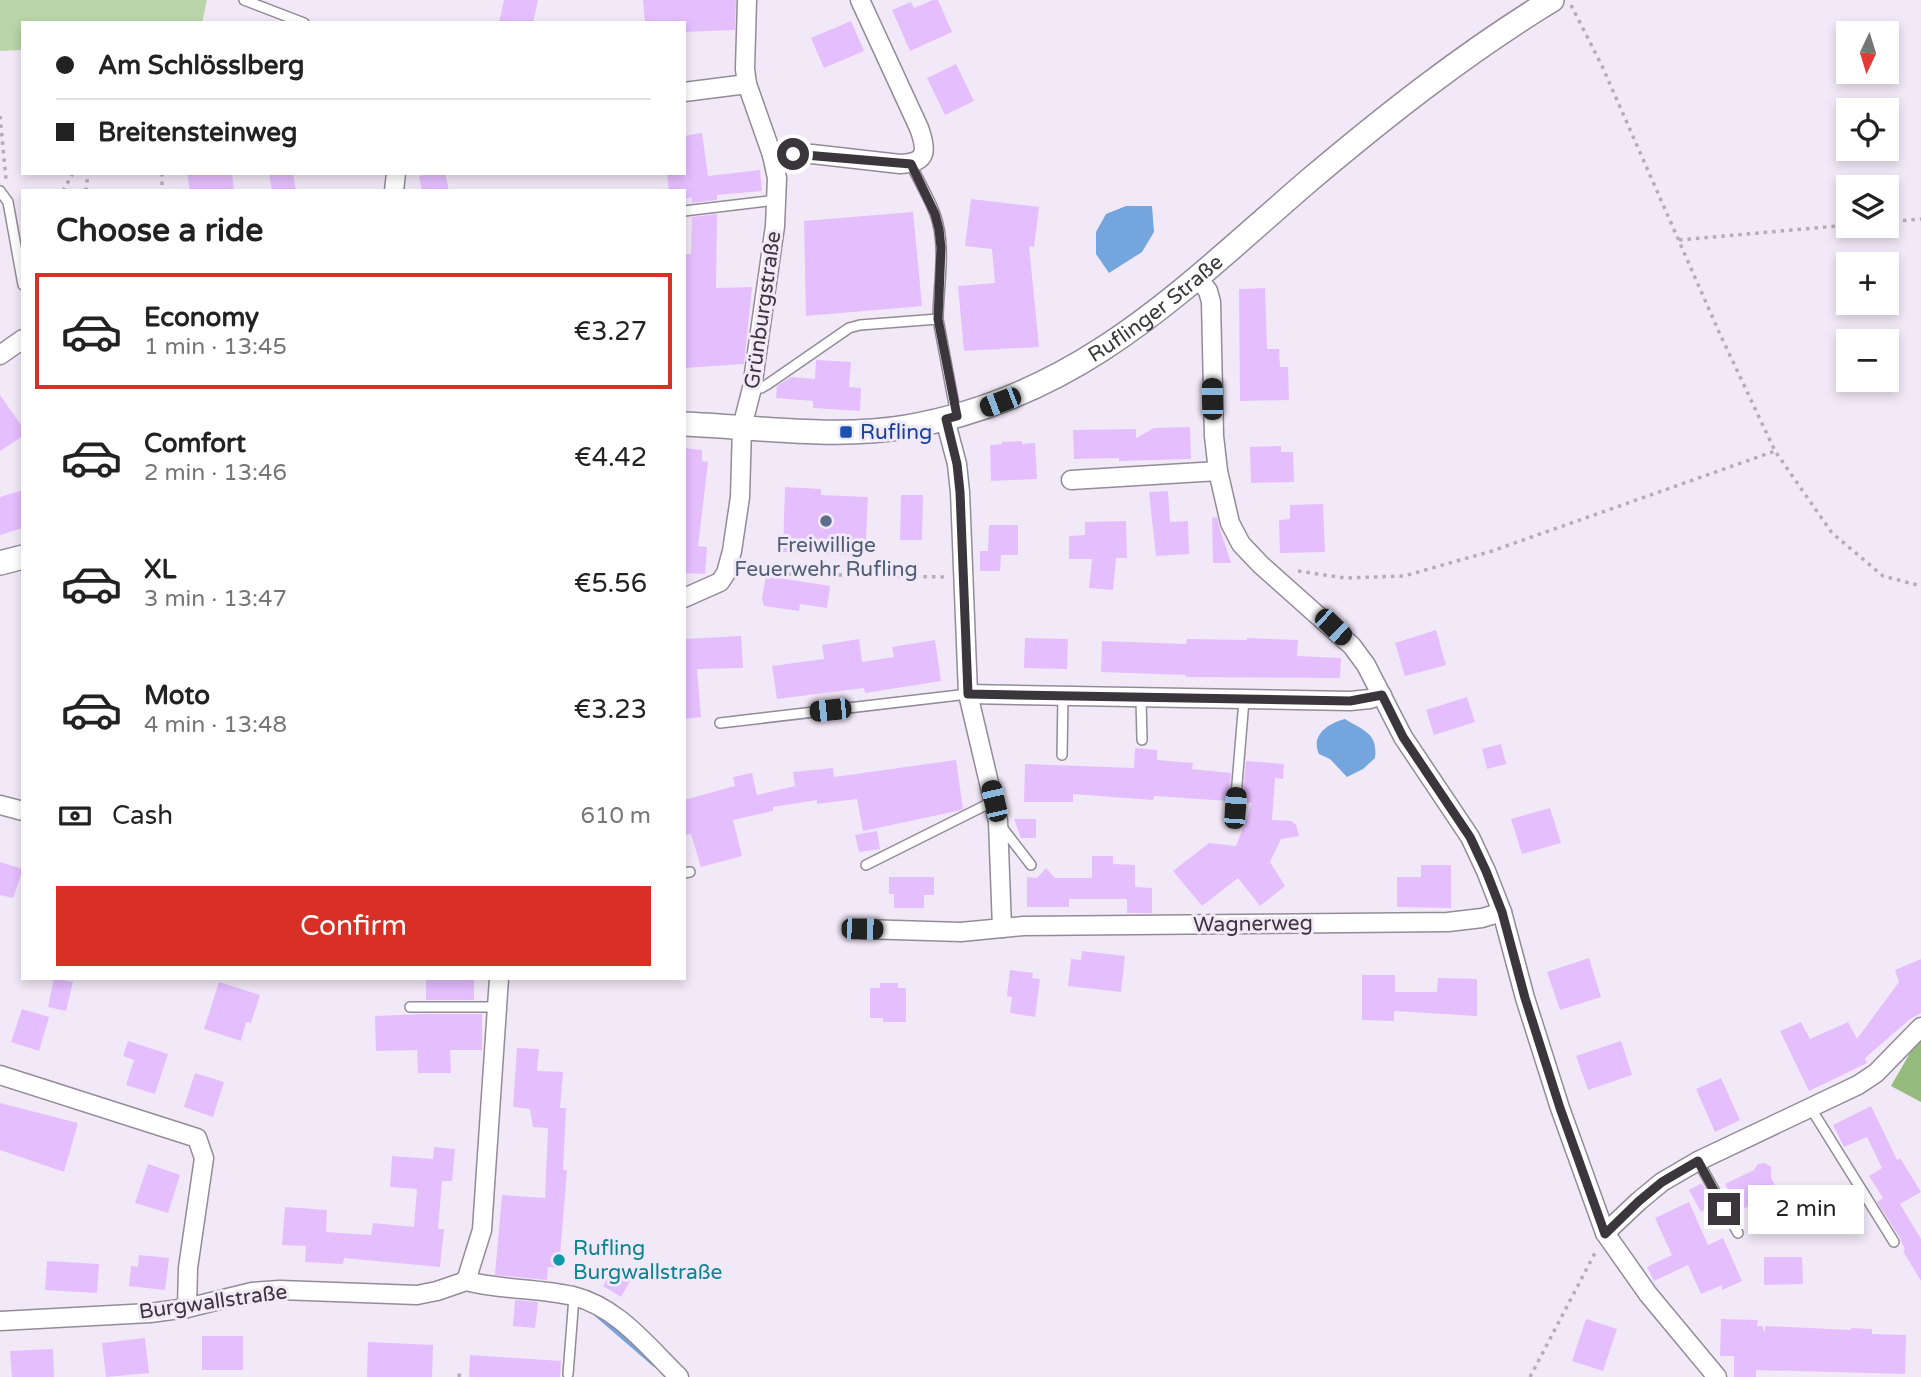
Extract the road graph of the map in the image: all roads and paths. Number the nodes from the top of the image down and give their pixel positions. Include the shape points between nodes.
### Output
1 (244, 0) edge
2 (747, 0) edge
3 (860, 0) edge
4 (1552, 0) edge
5 (1568, 0) edge
6 (299, 21) edge
7 (747, 84) junction
8 (686, 92) edge
9 (0, 116) edge
10 (772, 155) junction
11 (911, 164) junction
12 (162, 175) edge
13 (162, 186) dead end
14 (0, 191) edge
15 (777, 200) junction
16 (8, 202) junction
17 (686, 211) edge
18 (1921, 219) edge
19 (1899, 221) edge
20 (1836, 226) edge
21 (1678, 240) junction
22 (21, 274) edge
23 (1198, 278) junction
24 (938, 319) junction
25 (21, 340) edge
26 (0, 355) edge
27 (752, 388) junction
28 (951, 418) junction
29 (686, 424) edge
30 (742, 427) junction
31 (1775, 451) junction
32 (1218, 471) junction
33 (1071, 480) dead end
34 (21, 558) edge
35 (0, 564) edge
36 (1297, 571) dead end
37 (726, 573) junction
38 (962, 576) junction
39 (1921, 586) edge
40 (686, 597) edge
41 (968, 694) junction
42 (1382, 695) junction
43 (1063, 697) junction
44 (1141, 698) junction
45 (1244, 700) junction
46 (720, 723) dead end
47 (1142, 740) dead end
48 (1062, 755) dead end
49 (994, 801) junction
50 (0, 805) edge
51 (1235, 808) dead end
52 (21, 810) edge
53 (998, 821) junction
54 (1031, 865) dead end
55 (866, 866) dead end
56 (1502, 912) junction
57 (1002, 928) junction
58 (862, 929) dead end
59 (499, 980) edge
60 (410, 1007) dead end
61 (498, 1007) junction
62 (1921, 1027) edge
63 (0, 1075) edge
64 (1810, 1107) junction
65 (1698, 1161) junction
66 (1738, 1233) dead end
67 (1605, 1234) junction
68 (1894, 1242) dead end
69 (466, 1281) junction
70 (574, 1297) junction
71 (187, 1308) junction
72 (0, 1321) edge
73 (460, 1370) dead end
74 (568, 1374) dead end
75 (459, 1377) edge
76 (679, 1377) edge
77 (1530, 1377) edge
78 (1717, 1377) edge

1 - 6 lane
2 - 7 street, Grünburgstraße
3 - 11 street via 925,145 919,160
4 - 23 street, Ruflinger Straße via 1464,58 1362,137
5 - 21 path
7 - 8 street
7 - 10 street, Grünburgstraße
9 - 16 path
10 - 11 street via 812,154
10 - 15 street, Grünburgstraße
11 - 24 lane via 939,229
12 - 13 path
14 - 16 lane
15 - 17 lane
15 - 27 street, Grünburgstraße
16 - 22 lane
18 - 19 path
20 - 21 path
21 - 31 path
23 - 28 street, Ruflinger Straße via 1087,360 1016,396
23 - 32 street via 1212,302
24 - 27 lane via 849,328 768,384
24 - 28 lane
25 - 26 street
27 - 30 street, Grünburgstraße
28 - 30 street, Ruflinger Straße via 846,432
28 - 38 street via 960,492
29 - 30 street, Ruflinger Straße
30 - 37 street, Grünburgstraße via 738,510
31 - 36 path via 1492,551 1404,576 1345,578
31 - 39 path via 1832,533 1884,576
32 - 33 street
32 - 42 street via 1230,523 1241,544 1352,646
34 - 35 street
37 - 38 path
37 - 40 street via 720,582
38 - 41 street
41 - 43 street
41 - 46 lane
41 - 49 street
42 - 45 street via 1350,701
42 - 56 street via 1423,770 1470,837
43 - 44 street
43 - 48 lane
44 - 45 street
44 - 47 lane
45 - 51 lane
49 - 53 street
49 - 55 lane
50 - 52 street
53 - 54 lane
53 - 57 street
56 - 57 street, Wagnerweg via 1448,922
56 - 67 street via 1552,1083
57 - 58 street, Wagnerweg via 961,932
59 - 61 street
60 - 61 lane
61 - 69 street via 482,1230
62 - 64 street via 1876,1073
63 - 71 street via 197,1138 204,1158 188,1268
64 - 65 street
64 - 68 lane
65 - 66 lane
65 - 67 street via 1646,1195
67 - 77 path
67 - 78 street
69 - 70 street
69 - 71 street, Burgwallstraße via 417,1295 262,1291
70 - 74 lane
70 - 76 street via 621,1321
71 - 72 street, Burgwallstraße
73 - 75 path

